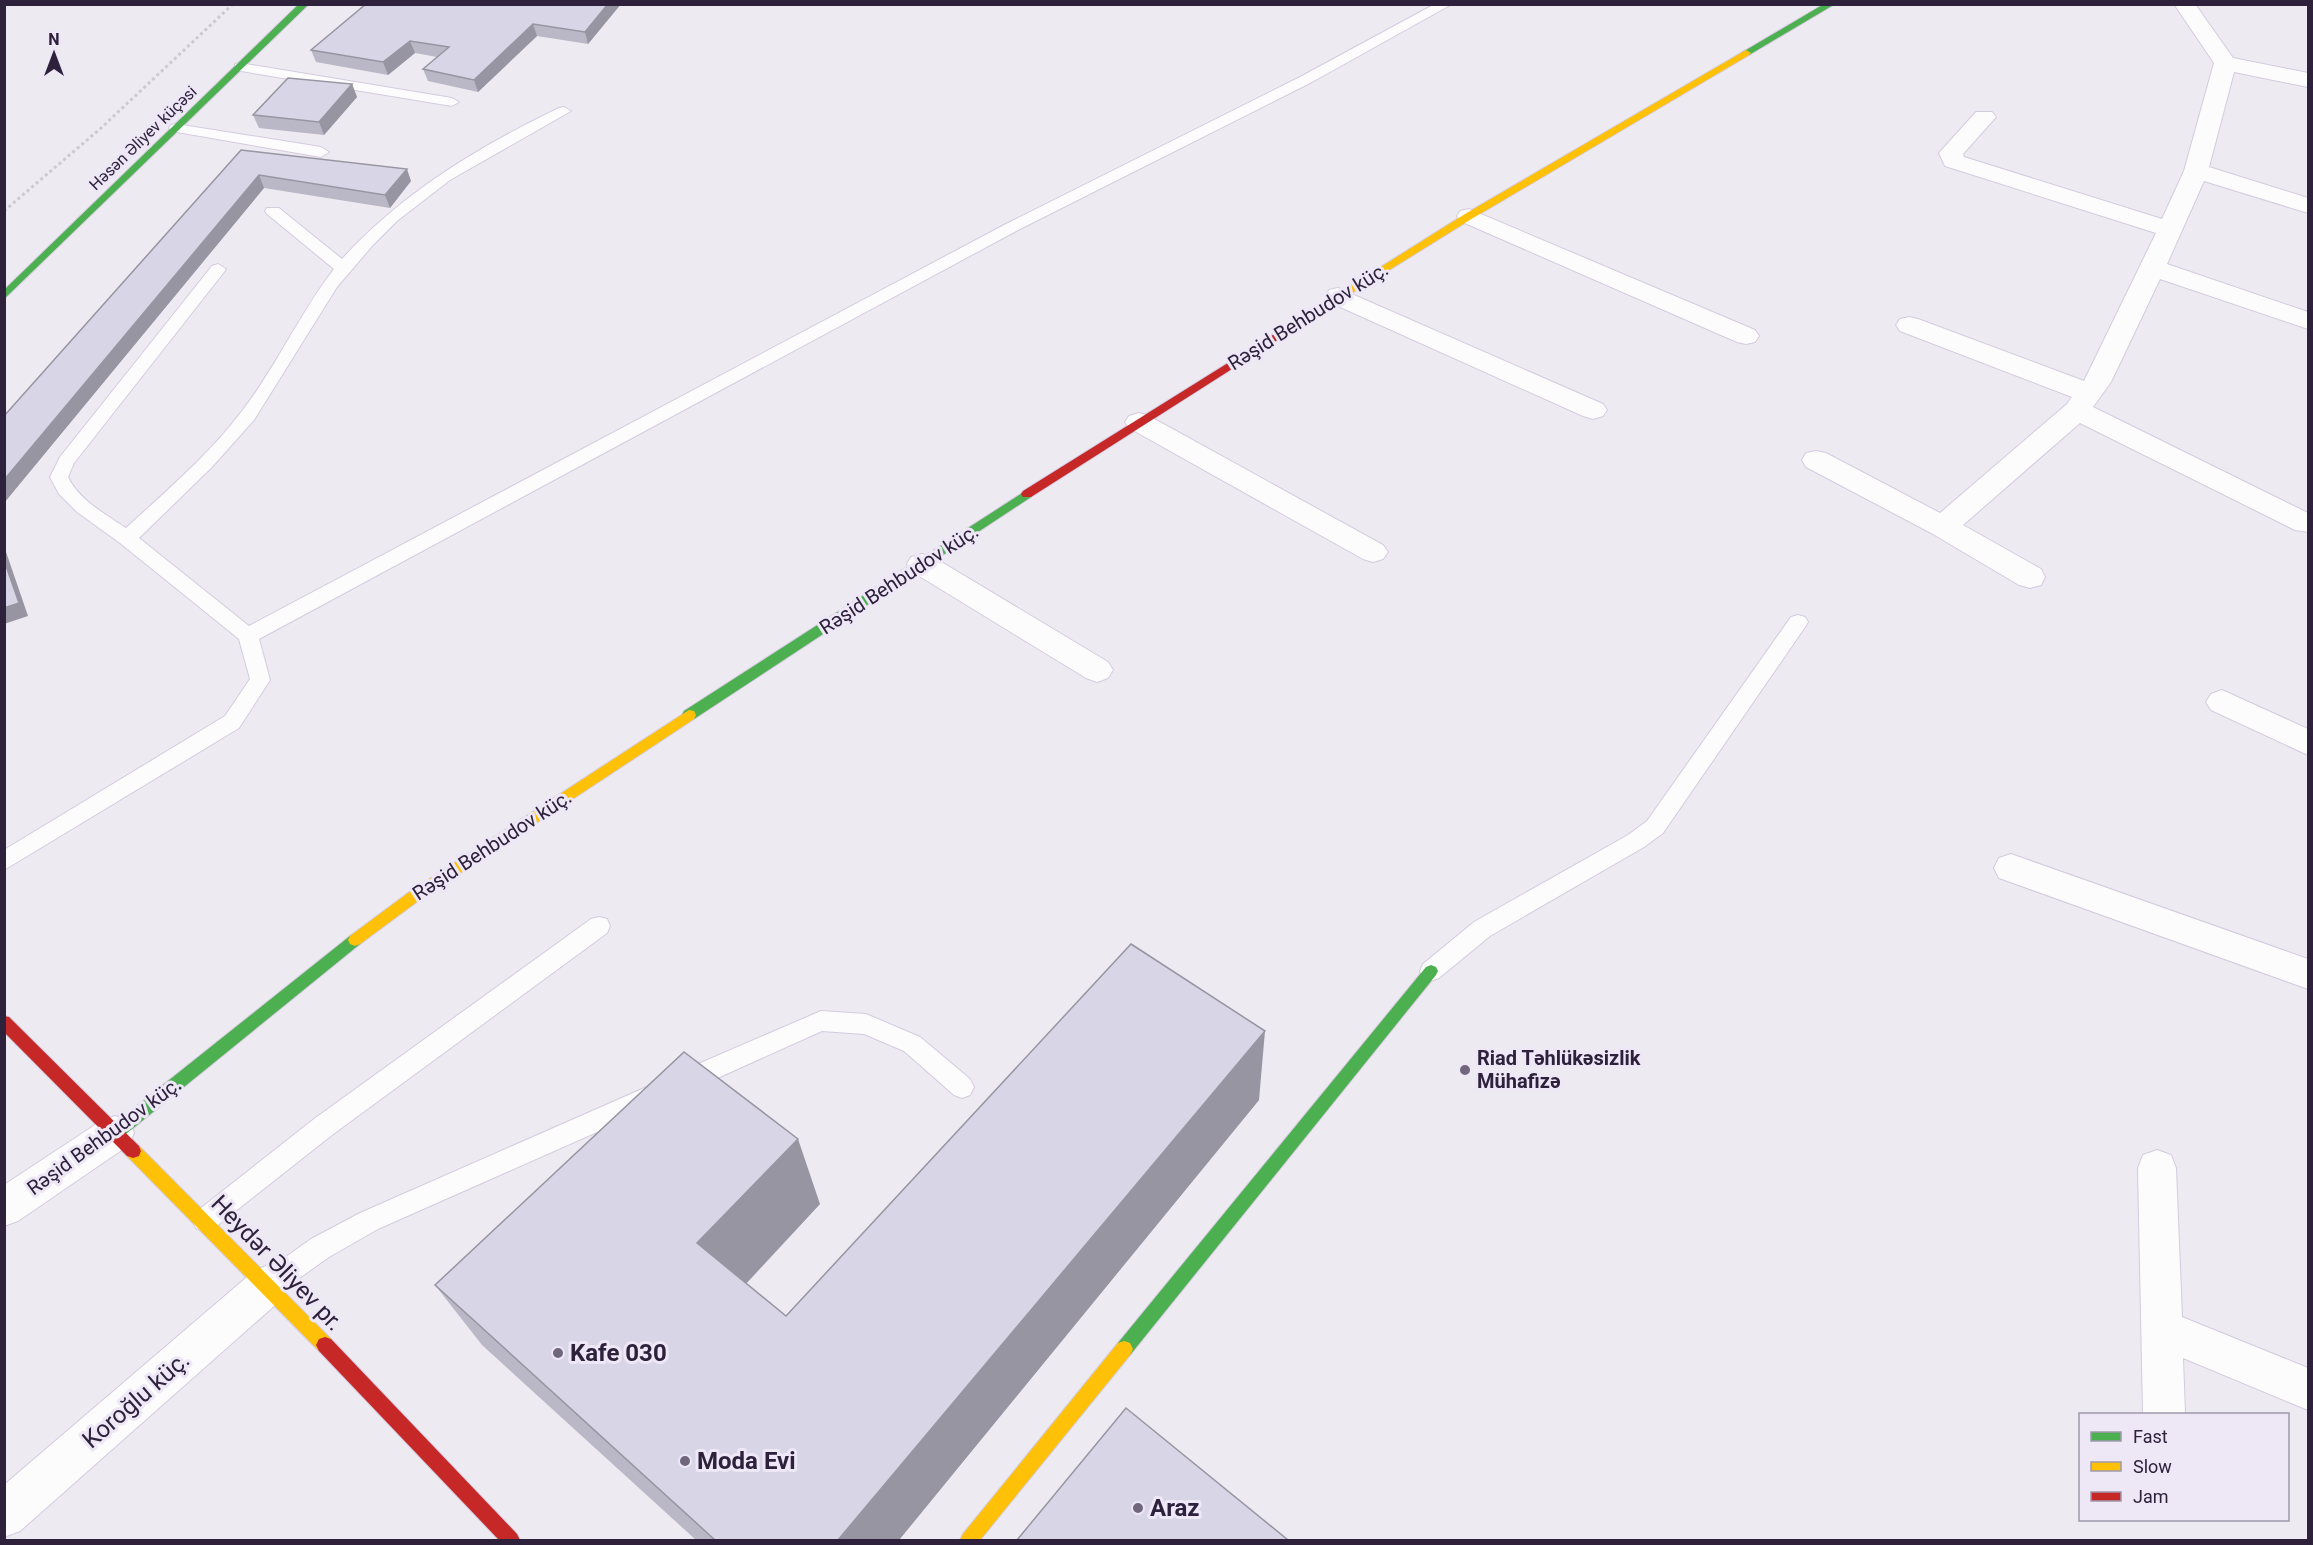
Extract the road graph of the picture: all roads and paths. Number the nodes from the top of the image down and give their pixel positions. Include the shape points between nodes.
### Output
1 (233, 4) edge
2 (305, 4) edge
3 (1446, 4) edge
4 (1831, 4) edge
5 (2184, 4) edge
6 (2225, 63) junction
7 (240, 67) junction
8 (2308, 80) edge
9 (452, 102) dead end
10 (564, 111) dead end
11 (1983, 117) dead end
12 (176, 128) junction
13 (321, 152) dead end
14 (2196, 171) junction
15 (2308, 206) edge
16 (4, 211) edge
17 (273, 211) dead end
18 (1470, 216) junction
19 (2171, 230) junction
20 (343, 268) junction
21 (2153, 268) junction
22 (218, 269) dead end
23 (4, 296) edge
24 (1338, 296) junction
25 (2308, 321) edge
26 (1909, 325) dead end
27 (1746, 336) dead end
28 (2083, 402) junction
29 (1593, 410) dead end
30 (1139, 422) junction
31 (1816, 460) dead end
32 (2305, 523) dead end
33 (1943, 527) junction
34 (127, 538) junction
35 (1373, 552) dead end
36 (922, 564) junction
37 (2030, 577) dead end
38 (1798, 622) dead end
39 (248, 636) junction
40 (1097, 670) dead end
41 (2222, 702) dead end
42 (2308, 743) edge
43 (4, 861) edge
44 (2012, 868) dead end
45 (599, 926) dead end
46 (1431, 971) joint
47 (2308, 974) edge
48 (4, 1022) edge
49 (962, 1087) dead end
50 (115, 1133) junction
51 (2157, 1168) dead end
52 (4, 1208) edge
53 (205, 1220) junction
54 (268, 1285) junction
55 (2160, 1328) junction
56 (2308, 1389) edge
57 (2163, 1413) edge
58 (4, 1515) edge
59 (511, 1540) edge
60 (969, 1540) edge

1 - 16 path via 100,129
2 - 7 street, Həsən Əliyev küçəsi
3 - 39 lane via 1297,85 1012,227
4 - 18 street, Rəşid Behbudov küç. via 1670,94
5 - 6 street
6 - 8 street
6 - 14 street
7 - 9 lane
7 - 12 street, Həsən Əliyev küçəsi
10 - 20 lane via 465,162 398,213
11 - 19 street via 1951,153 1953,161
12 - 13 lane
12 - 23 street, Həsən Əliyev küçəsi
14 - 15 street
14 - 19 street
17 - 20 lane
18 - 24 street, Rəşid Behbudov küç.
18 - 27 street
19 - 21 street
20 - 34 lane via 248,415 201,468
21 - 25 street
21 - 28 street via 2097,382
22 - 34 lane via 66,461 59,477 65,490 84,508
24 - 29 street
24 - 30 street, Rəşid Behbudov küç.
26 - 28 street
28 - 32 street
28 - 33 street
30 - 35 street
30 - 36 street, Rəşid Behbudov küç.
31 - 33 street
33 - 37 street
34 - 39 lane
36 - 40 street
36 - 50 street, Rəşid Behbudov küç. via 413,897 347,945
38 - 46 lane via 1655,827 1636,842 1482,929
39 - 43 lane via 260,680 232,722
41 - 42 street
44 - 47 street
45 - 53 lane via 323,1127
46 - 60 street
48 - 50 street, Heydər Əliyev pr.
49 - 54 lane via 912,1044 866,1024 821,1021 369,1221 320,1248
50 - 52 street, Rəşid Behbudov küç.
50 - 53 street, Heydər Əliyev pr.
51 - 55 street
53 - 54 street, Heydər Əliyev pr.
54 - 58 street, Koroğlu küç.
54 - 59 street, Heydər Əliyev pr.
55 - 56 street
55 - 57 street

